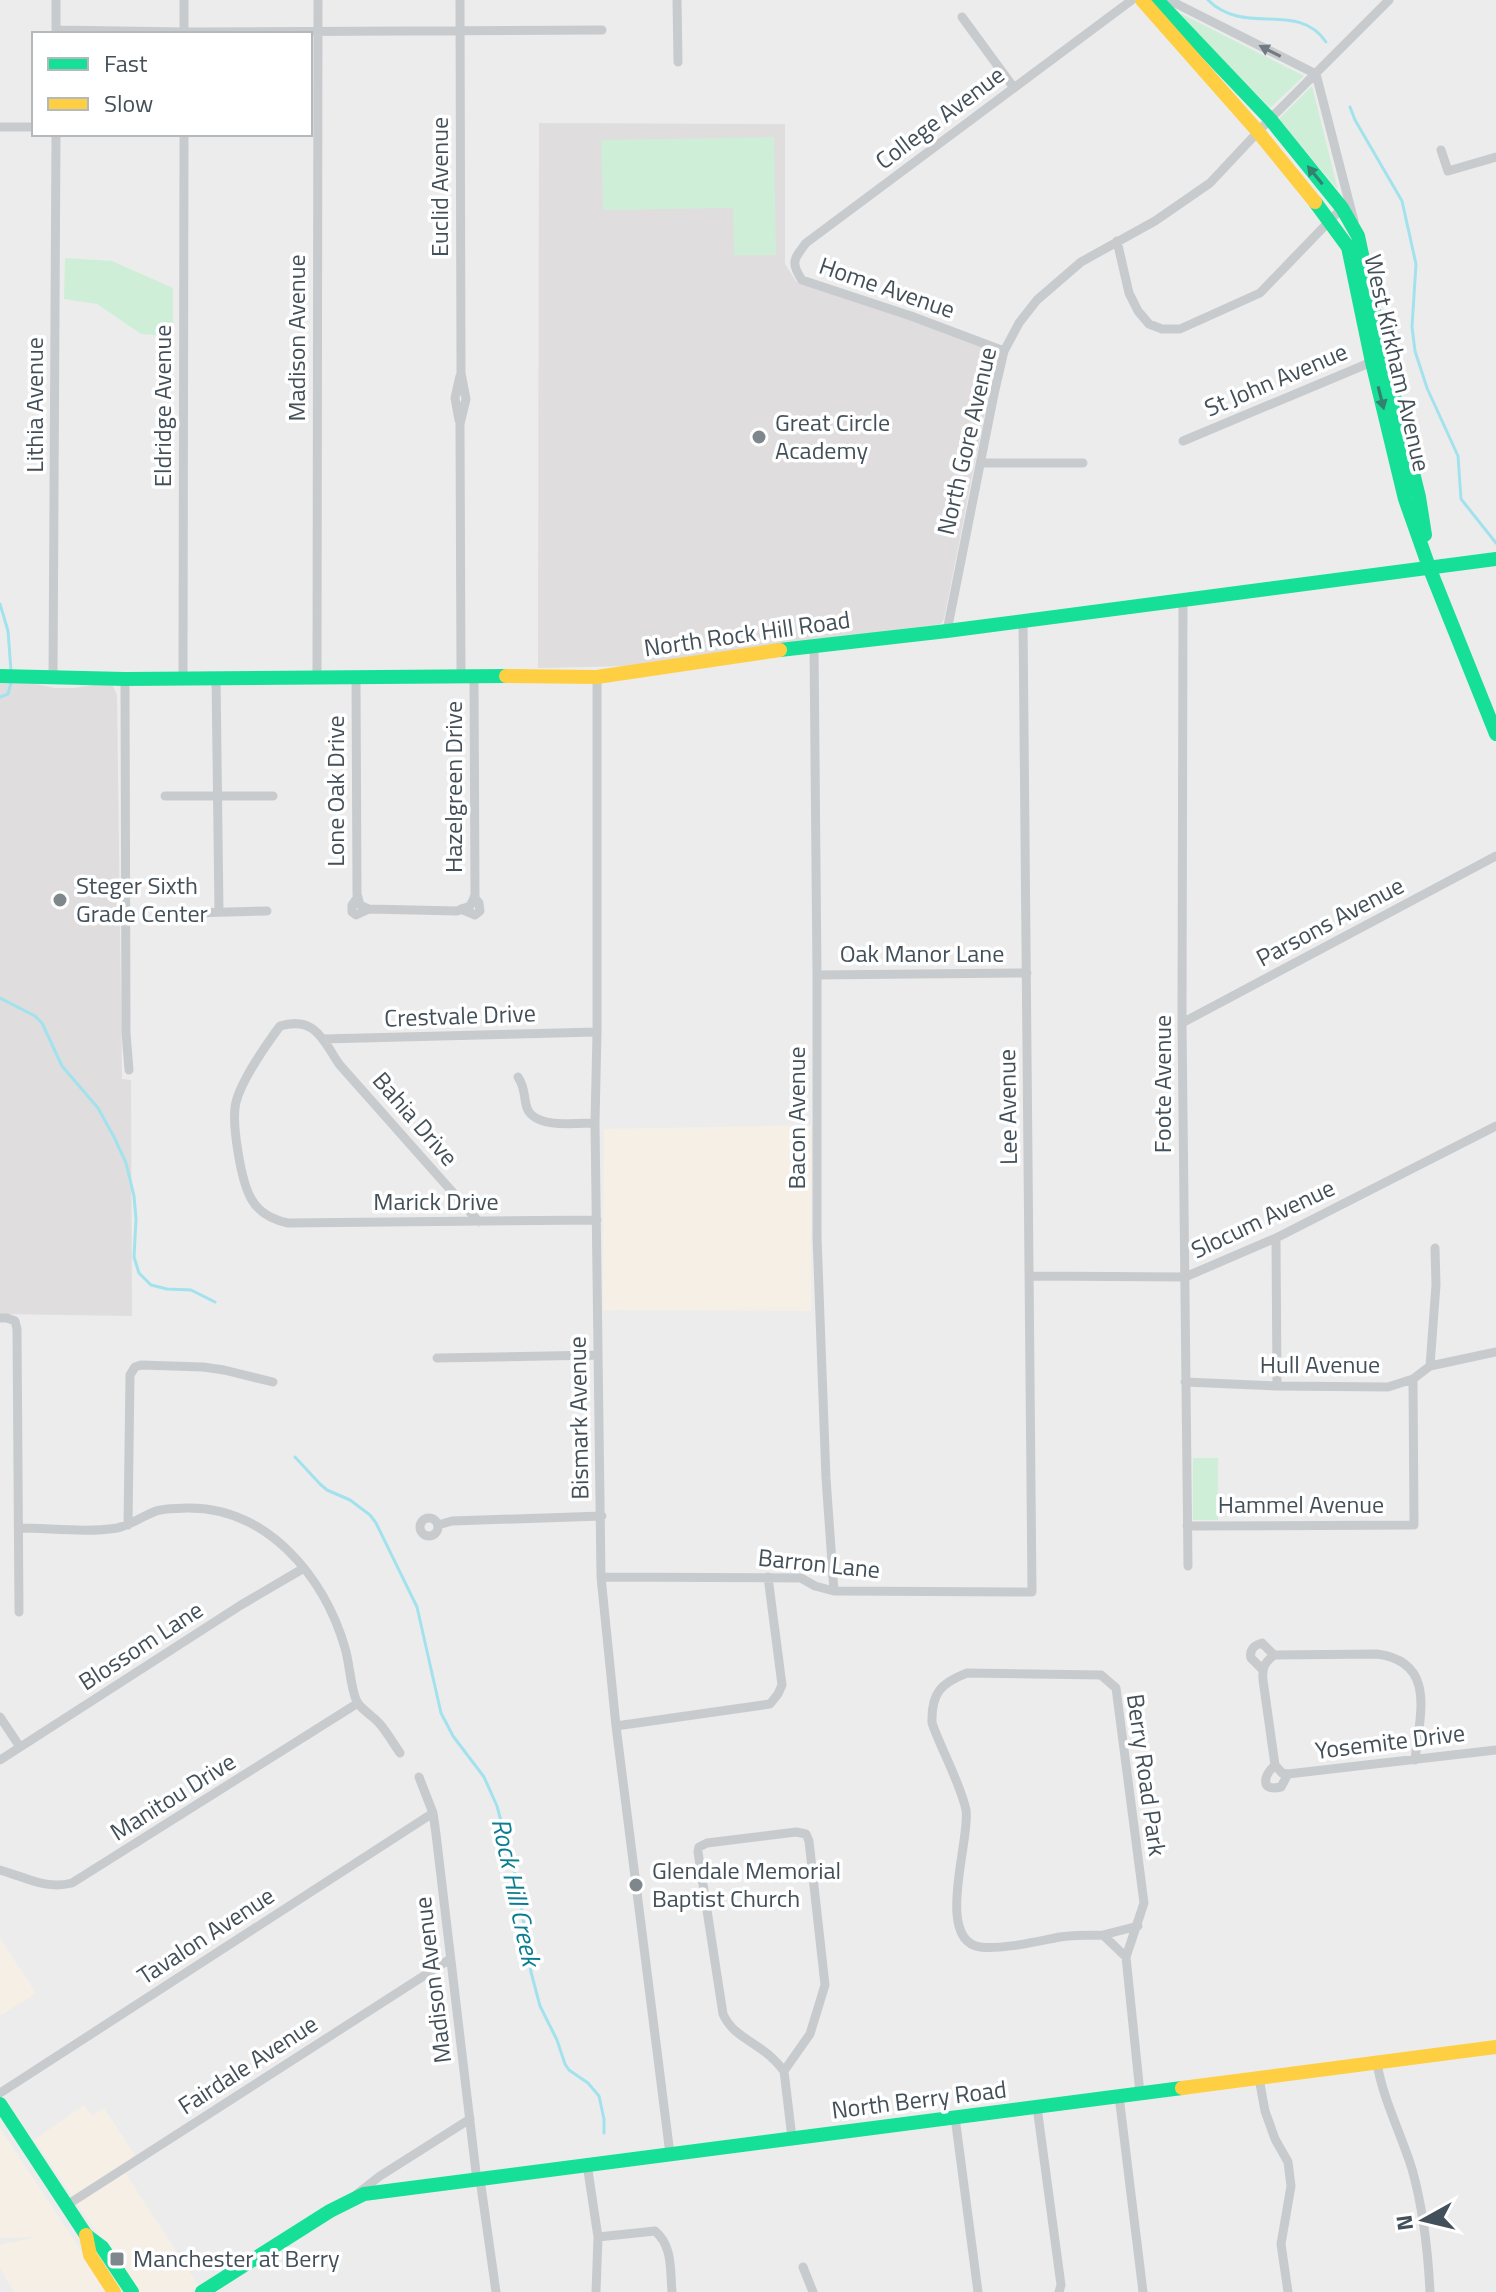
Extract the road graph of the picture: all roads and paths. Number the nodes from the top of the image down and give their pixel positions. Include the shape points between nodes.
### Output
1 (56, 0) edge
2 (184, 0) edge
3 (318, 0) edge
4 (460, 0) edge
5 (677, 0) edge
6 (1132, 0) edge
7 (1142, 0) edge
8 (1157, 0) edge
9 (1169, 0) edge
10 (1389, 0) edge
11 (962, 17) dead end
12 (602, 30) dead end
13 (460, 31) junction
14 (56, 32) edge
15 (184, 32) edge
16 (312, 32) edge
17 (317, 32) junction
18 (678, 62) dead end
19 (1316, 74) junction
20 (1014, 88) junction
21 (1270, 119) junction
22 (0, 127) edge
23 (32, 127) edge
24 (1257, 131) junction
25 (56, 136) edge
26 (184, 136) edge
27 (1441, 150) dead end
28 (1496, 157) edge
29 (1342, 208) junction
30 (1330, 222) junction
31 (1358, 236) junction
32 (1117, 241) junction
33 (802, 280) joint
34 (1004, 351) junction
35 (1378, 359) junction
36 (1183, 441) dead end
37 (981, 463) junction
38 (1083, 463) dead end
39 (1492, 560) edge
40 (1429, 567) junction
41 (1183, 600) junction
42 (1023, 620) junction
43 (947, 631) junction
44 (814, 645) junction
45 (468, 675) junction
46 (0, 676) edge
47 (317, 676) junction
48 (53, 677) junction
49 (183, 677) junction
50 (216, 677) junction
51 (356, 677) junction
52 (597, 677) junction
53 (125, 679) junction
54 (1496, 734) edge
55 (165, 796) dead end
56 (273, 796) dead end
57 (217, 797) junction
58 (1496, 856) edge
59 (362, 904) joint
60 (267, 911) dead end
61 (219, 912) junction
62 (157, 914) dead end
63 (1027, 973) junction
64 (817, 975) junction
65 (1182, 1023) junction
66 (597, 1032) junction
67 (323, 1039) junction
68 (129, 1070) dead end
69 (518, 1077) dead end
70 (595, 1123) junction
71 (1496, 1126) edge
72 (597, 1220) junction
73 (479, 1222) junction
74 (1276, 1238) junction
75 (1435, 1248) dead end
76 (1031, 1276) junction
77 (1185, 1277) junction
78 (0, 1318) edge
79 (1496, 1352) edge
80 (598, 1355) junction
81 (437, 1358) dead end
82 (1430, 1366) junction
83 (1413, 1379) junction
84 (273, 1382) dead end
85 (1185, 1382) junction
86 (1277, 1386) junction
87 (602, 1516) junction
88 (128, 1525) junction
89 (438, 1525) dead end
90 (1187, 1526) junction
91 (19, 1528) junction
92 (1188, 1566) dead end
93 (304, 1568) junction
94 (601, 1577) junction
95 (768, 1577) junction
96 (834, 1591) junction
97 (1032, 1592) joint
98 (19, 1612) dead end
99 (1274, 1655) junction
100 (1262, 1669) junction
101 (358, 1703) junction
102 (0, 1717) edge
103 (616, 1726) junction
104 (20, 1747) junction
105 (1496, 1750) edge
106 (400, 1753) dead end
107 (0, 1760) edge
108 (1415, 1760) junction
109 (419, 1777) dead end
110 (433, 1813) junction
111 (0, 1870) edge
112 (1138, 1926) junction
113 (1103, 1935) junction
114 (1126, 1957) junction
115 (450, 1959) junction
116 (1496, 2047) edge
117 (1377, 2063) junction
118 (784, 2071) junction
119 (1259, 2078) junction
120 (0, 2093) edge
121 (1140, 2093) junction
122 (1119, 2096) junction
123 (0, 2104) edge
124 (1037, 2107) junction
125 (955, 2117) junction
126 (470, 2119) junction
127 (792, 2138) junction
128 (670, 2154) junction
129 (587, 2164) junction
130 (477, 2181) junction
131 (348, 2201) junction
132 (67, 2205) junction
133 (86, 2235) junction
134 (598, 2237) junction
135 (803, 2267) dead end
136 (114, 2292) edge
137 (132, 2292) edge
138 (202, 2292) edge
139 (496, 2292) edge
140 (596, 2292) edge
141 (672, 2292) edge
142 (813, 2292) edge
143 (978, 2292) edge
144 (1059, 2292) edge
145 (1143, 2292) edge
146 (1288, 2292) edge
147 (1430, 2292) edge

1 - 14 street
2 - 15 street
3 - 17 street, Madison Avenue
4 - 13 street, Euclid Avenue
5 - 18 street
6 - 20 street, College Avenue
7 - 24 street, West Kirkham Avenue
8 - 21 street, West Kirkham Avenue
19 -> 9 street
10 - 19 street, North Gore Avenue
11 - 20 street
12 - 13 street
13 - 17 street
13 - 45 street, Euclid Avenue via 461,373 455,398
16 - 17 street
17 - 47 street, Madison Avenue
19 - 21 street, North Gore Avenue
19 - 31 street
20 - 33 street, College Avenue via 806,243 794,259
21 - 24 street, North Gore Avenue
29 -> 21 street, West Kirkham Avenue
22 - 23 street
24 - 30 street, West Kirkham Avenue
24 - 32 street, North Gore Avenue via 1210,183
25 - 48 street, Lithia Avenue
26 - 49 street, Eldridge Avenue
27 - 28 street via 1448,171
29 - 30 street
29 - 31 street, West Kirkham Avenue
30 - 32 street via 1260,293 1180,329 1149,324 1138,311
30 - 35 street, West Kirkham Avenue via 1348,247
31 - 35 street, West Kirkham Avenue
32 - 34 street, North Gore Avenue via 1046,291
33 - 34 street, Home Avenue
34 - 37 street, North Gore Avenue
35 - 36 street, St John Avenue
35 - 40 street, West Kirkham Avenue via 1419,497
37 - 38 street
37 - 43 street, North Gore Avenue
39 - 40 street, North Rock Hill Road
40 - 41 street, North Rock Hill Road
40 - 54 street, West Kirkham Avenue
41 - 42 street, North Rock Hill Road
41 - 65 street, Foote Avenue
42 - 43 street, North Rock Hill Road
42 - 63 street, Lee Avenue
43 - 44 street, North Rock Hill Road
44 - 52 street, North Rock Hill Road
44 - 64 street, Bacon Avenue
45 - 51 street, North Rock Hill Road
45 - 52 street, North Rock Hill Road
45 - 59 street, Hazelgreen Drive via 469,904
46 - 48 street, North Rock Hill Road
47 - 50 street, North Rock Hill Road
47 - 51 street, North Rock Hill Road
48 - 53 street, North Rock Hill Road
49 - 50 street, North Rock Hill Road
49 - 53 street, North Rock Hill Road
50 - 57 street
51 - 59 street, Lone Oak Drive
52 - 66 street, Bismark Avenue
53 - 68 street
55 - 57 street
56 - 57 street
57 - 61 street
58 - 65 street, Parsons Avenue
60 - 61 street
61 - 62 street
63 - 64 street, Oak Manor Lane
63 - 76 street, Lee Avenue
64 - 96 street, Bacon Avenue via 817,1237
65 - 77 street, Foote Avenue
66 - 67 street, Crestvale Drive
66 - 70 street, Bismark Avenue
67 - 73 street, Bahia Drive via 339,1064
67 - 73 street, Marick Drive via 296,1021 280,1026 236,1101 233,1121 247,1186 262,1212 288,1223
69 - 70 street via 532,1117 544,1123
70 - 72 street, Bismark Avenue
71 - 74 street, Slocum Avenue
72 - 73 street, Marick Drive
72 - 80 street, Bismark Avenue
74 - 77 street, Slocum Avenue
74 - 86 street
75 - 82 street
76 - 77 street, Slocum Avenue
76 - 97 street, Lee Avenue
77 - 85 street, Foote Avenue
78 - 91 street via 15,1321 17,1329
79 - 82 street, Hull Avenue
80 - 81 street
80 - 87 street, Bismark Avenue
82 - 83 street, Hull Avenue
83 - 86 street, Hull Avenue via 1388,1387
83 - 90 street, Hammel Avenue via 1414,1525
84 - 88 street via 203,1367 135,1367 130,1375
85 - 86 street, Hull Avenue
85 - 90 street, Foote Avenue
87 - 89 street
87 - 94 street, Bismark Avenue
88 - 91 street
88 - 93 street via 159,1510 209,1509 235,1515 281,1542
90 - 92 street, Foote Avenue
91 - 98 street
93 - 101 street via 345,1647
93 - 104 street, Blossom Lane
94 - 95 street, Barron Lane
94 - 103 street, Bismark Avenue
95 - 96 street, Barron Lane via 801,1578
95 - 103 street via 782,1685 770,1704
96 - 97 street, Barron Lane
99 - 100 street
99 - 100 street via 1256,1644 1250,1654
99 - 108 street via 1377,1654 1404,1662 1414,1671 1422,1694
100 - 108 street, Yosemite Drive via 1282,1771
101 - 106 street
101 - 111 street, Manitou Drive via 72,1883 48,1886
102 - 104 street
103 - 128 street, Bismark Avenue
104 - 107 street, Blossom Lane
105 - 108 street, Yosemite Drive
109 - 110 street, Madison Avenue
110 - 115 street, Madison Avenue
110 - 120 street, Tavalon Avenue
112 - 113 street, Berry Road Park
112 - 113 street, Berry Road Park via 1144,1903 1116,1688 1101,1675 967,1673 952,1679 934,1699 932,1723 966,1811 956,1912 963,1936 980,1947
112 - 114 street, Berry Road Park
113 - 114 street
114 - 121 street, Berry Road Park
115 - 126 street, Madison Avenue
115 - 132 street, Fairdale Avenue
116 - 117 street, North Berry Road
117 - 119 street, North Berry Road
117 - 147 street via 1421,2205
118 - 118 street via 810,2034 825,1985 806,1834 703,1845 698,1857 723,2014 732,2029
118 - 127 street
119 - 121 street, North Berry Road
119 - 146 street via 1265,2111 1288,2162 1291,2186 1281,2244
121 - 122 street, North Berry Road
122 - 124 street, North Berry Road
122 - 145 street
123 - 132 street
124 - 125 street, North Berry Road
124 - 144 street
125 - 127 street, North Berry Road
125 - 143 street
126 - 130 street, Madison Avenue
126 - 131 street, North Berry Road
127 - 128 street, North Berry Road
128 - 129 street, North Berry Road
129 - 130 street, North Berry Road
129 - 134 street
130 - 131 street, North Berry Road via 364,2194
130 - 139 street, Madison Avenue
131 - 138 street, North Berry Road
132 - 133 street
133 - 136 street via 90,2255
133 - 137 street via 102,2247
134 - 140 street
134 - 141 street via 655,2231 668,2250
135 - 142 street

